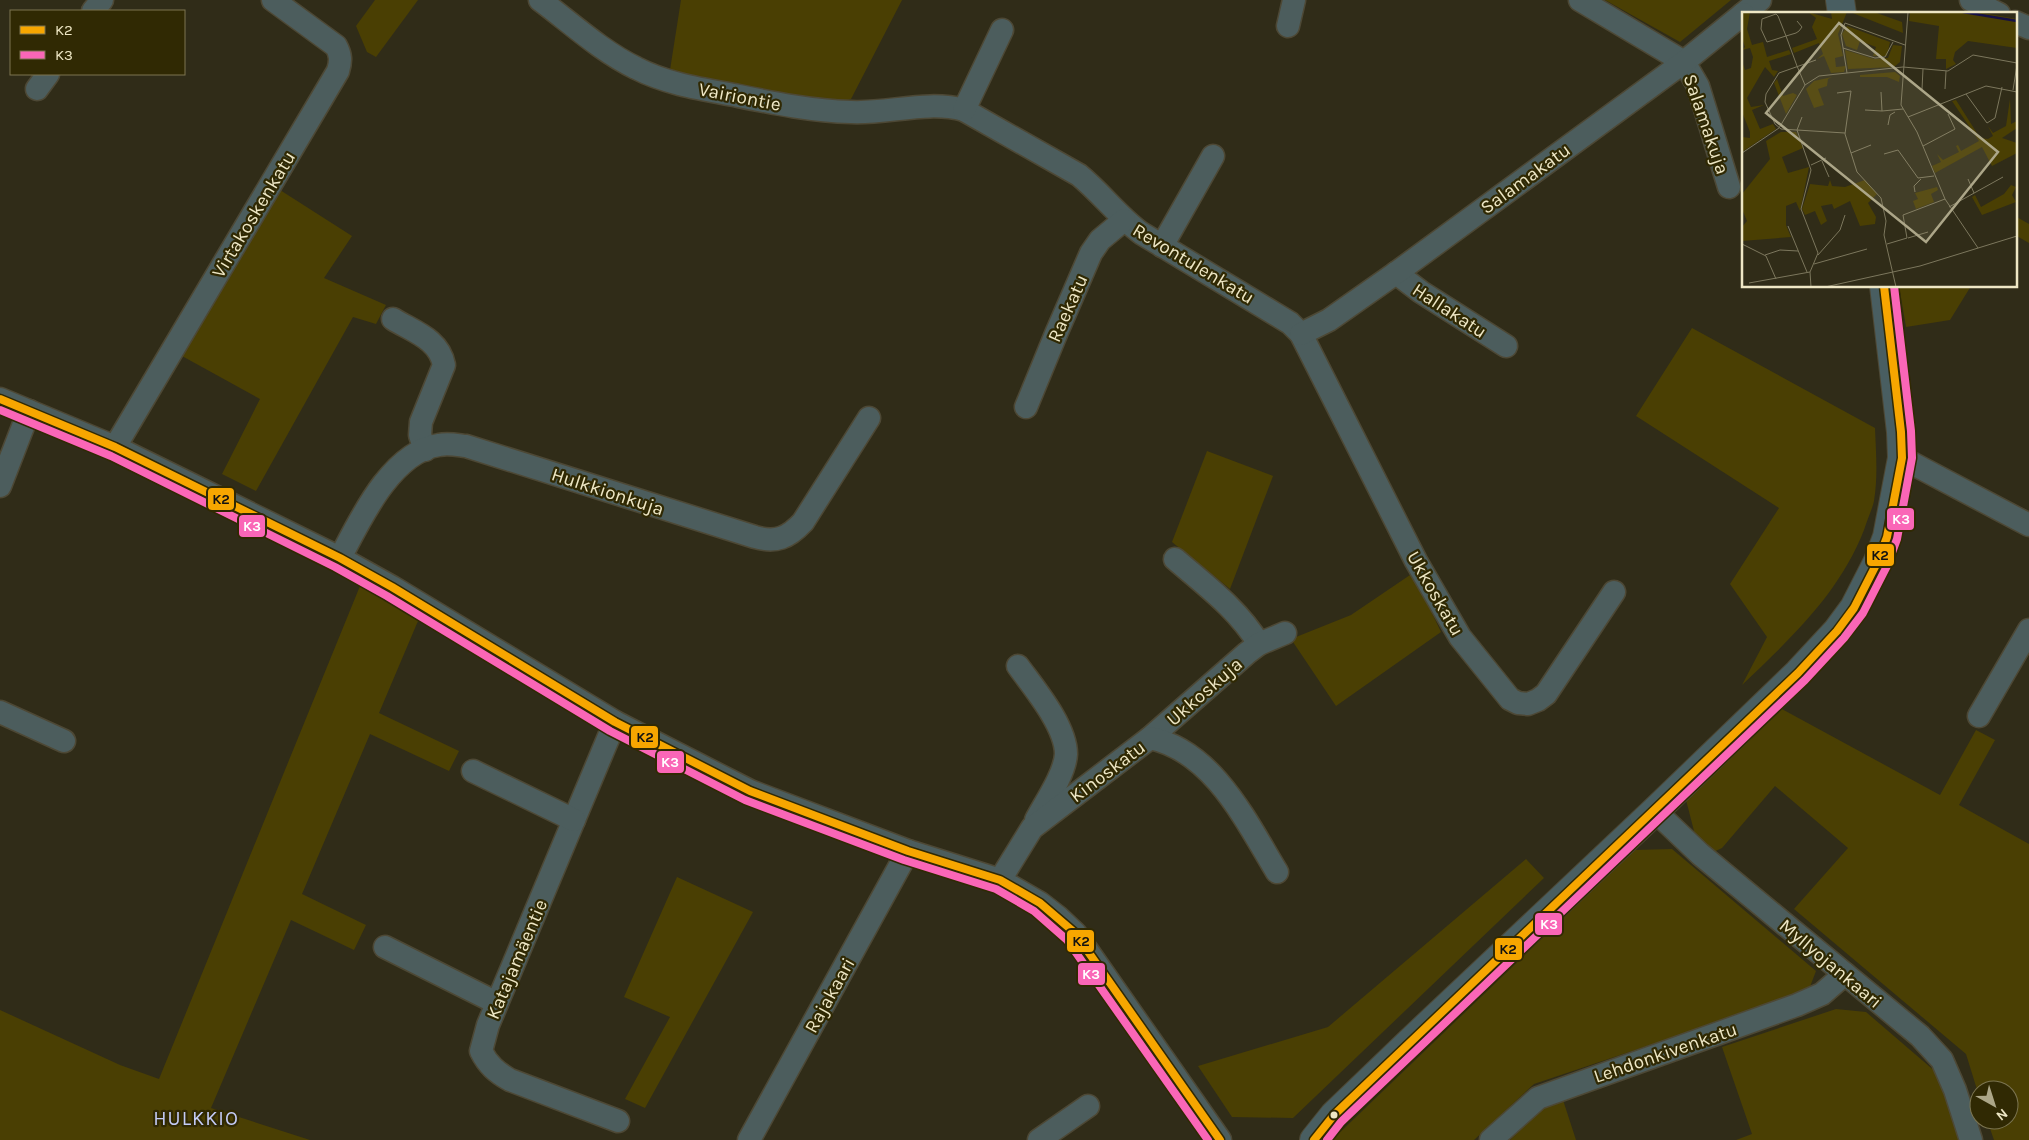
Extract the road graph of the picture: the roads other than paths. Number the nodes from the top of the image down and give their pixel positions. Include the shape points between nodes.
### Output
1 (272, 0) edge
2 (540, 0) edge
3 (1294, 0) edge
4 (1580, 0) edge
5 (1760, 0) edge
6 (1971, 0) edge
7 (1745, 12) edge
8 (1995, 12) edge
9 (1742, 15) edge
10 (2016, 22) edge
11 (1288, 26) dead end
12 (2029, 28) edge
13 (1002, 30) dead end
14 (1684, 62) junction
15 (964, 110) junction
16 (1213, 156) dead end
17 (1729, 186) dead end
18 (1124, 220) junction
19 (1162, 246) junction
20 (1396, 273) junction
21 (1884, 288) edge
22 (393, 319) dead end
23 (1301, 334) junction
24 (1506, 346) dead end
25 (0, 399) edge
26 (1026, 407) dead end
27 (29, 411) junction
28 (869, 418) dead end
29 (115, 447) junction
30 (425, 450) junction
31 (1902, 458) junction
32 (0, 486) edge
33 (2029, 525) edge
34 (340, 558) junction
35 (1175, 558) dead end
36 (1614, 592) dead end
37 (2029, 630) edge
38 (1285, 632) dead end
39 (1259, 644) junction
40 (1018, 666) dead end
41 (0, 712) edge
42 (1979, 716) dead end
43 (615, 722) junction
44 (1150, 738) junction
45 (64, 741) dead end
46 (473, 771) dead end
47 (1655, 810) junction
48 (574, 820) junction
49 (1032, 828) junction
50 (908, 851) junction
51 (1277, 872) dead end
52 (1000, 880) junction
53 (385, 947) dead end
54 (1845, 974) junction
55 (497, 1003) junction
56 (1088, 1106) dead end
57 (618, 1121) dead end
58 (749, 1140) edge
59 (1039, 1140) edge
60 (1220, 1140) edge
61 (1314, 1140) edge
62 (1491, 1140) edge
63 (1971, 1140) edge

1 - 29 street, Virtakoskenkatu via 336,46 341,62 338,72
2 - 15 street, Vairiontie via 618,58 678,84 817,110 860,113 950,106
3 - 11 street
4 - 14 street
5 - 7 street, Salamakatu
6 - 8 street
9 - 14 street, Salamakatu
10 - 12 street
13 - 15 street
14 - 17 street, Salamakuja via 1698,86
14 - 20 street, Salamakatu
15 - 18 street, Revontulenkatu via 1079,175 1095,187
16 - 19 street
18 - 19 street, Revontulenkatu
18 - 26 street, Raekatu via 1100,240 1091,254
19 - 23 street, Revontulenkatu via 1276,314
20 - 23 street, Salamakatu via 1329,320
20 - 24 street, Hallakatu
21 - 31 street
22 - 30 street via 431,342 442,356 441,375 421,422 420,435
23 - 36 street, Ukkoskatu via 1449,620 1510,699 1528,704 1546,694
25 - 27 street
27 - 29 street
27 - 32 street
28 - 30 street, Hulkkionkuja via 803,522 793,532 768,540 466,446 438,445
29 - 34 street
30 - 34 street, Hulkkionkuja via 400,468 376,494
31 - 33 street
31 - 47 street via 1887,537 1854,608 1798,673
34 - 43 street
35 - 39 street, Ukkoskuja via 1234,611
37 - 42 street
38 - 39 street, Ukkoskuja
39 - 44 street, Ukkoskuja
40 - 49 street via 1052,716 1066,754 1061,772
41 - 45 street
43 - 48 street, Katajamäentie
43 - 50 street via 750,791
44 - 49 street, Kinoskatu
44 - 51 street, Kinoskatu via 1184,750 1200,764 1239,810
46 - 48 street
47 - 54 street, Myllyojankaari via 1700,854
47 - 61 street via 1409,1042 1334,1115
48 - 55 street, Katajamäentie
49 - 52 street, Kinoskatu
50 - 52 street
50 - 58 street, Rajakaari
52 - 60 street via 1040,903 1075,933
53 - 55 street
54 - 62 street, Lehdonkivenkatu via 1822,994 1797,1005 1538,1098
54 - 63 street, Myllyojankaari via 1920,1036 1942,1060 1956,1090
55 - 57 street, Katajamäentie via 482,1039 481,1051 487,1064 510,1080
56 - 59 street

